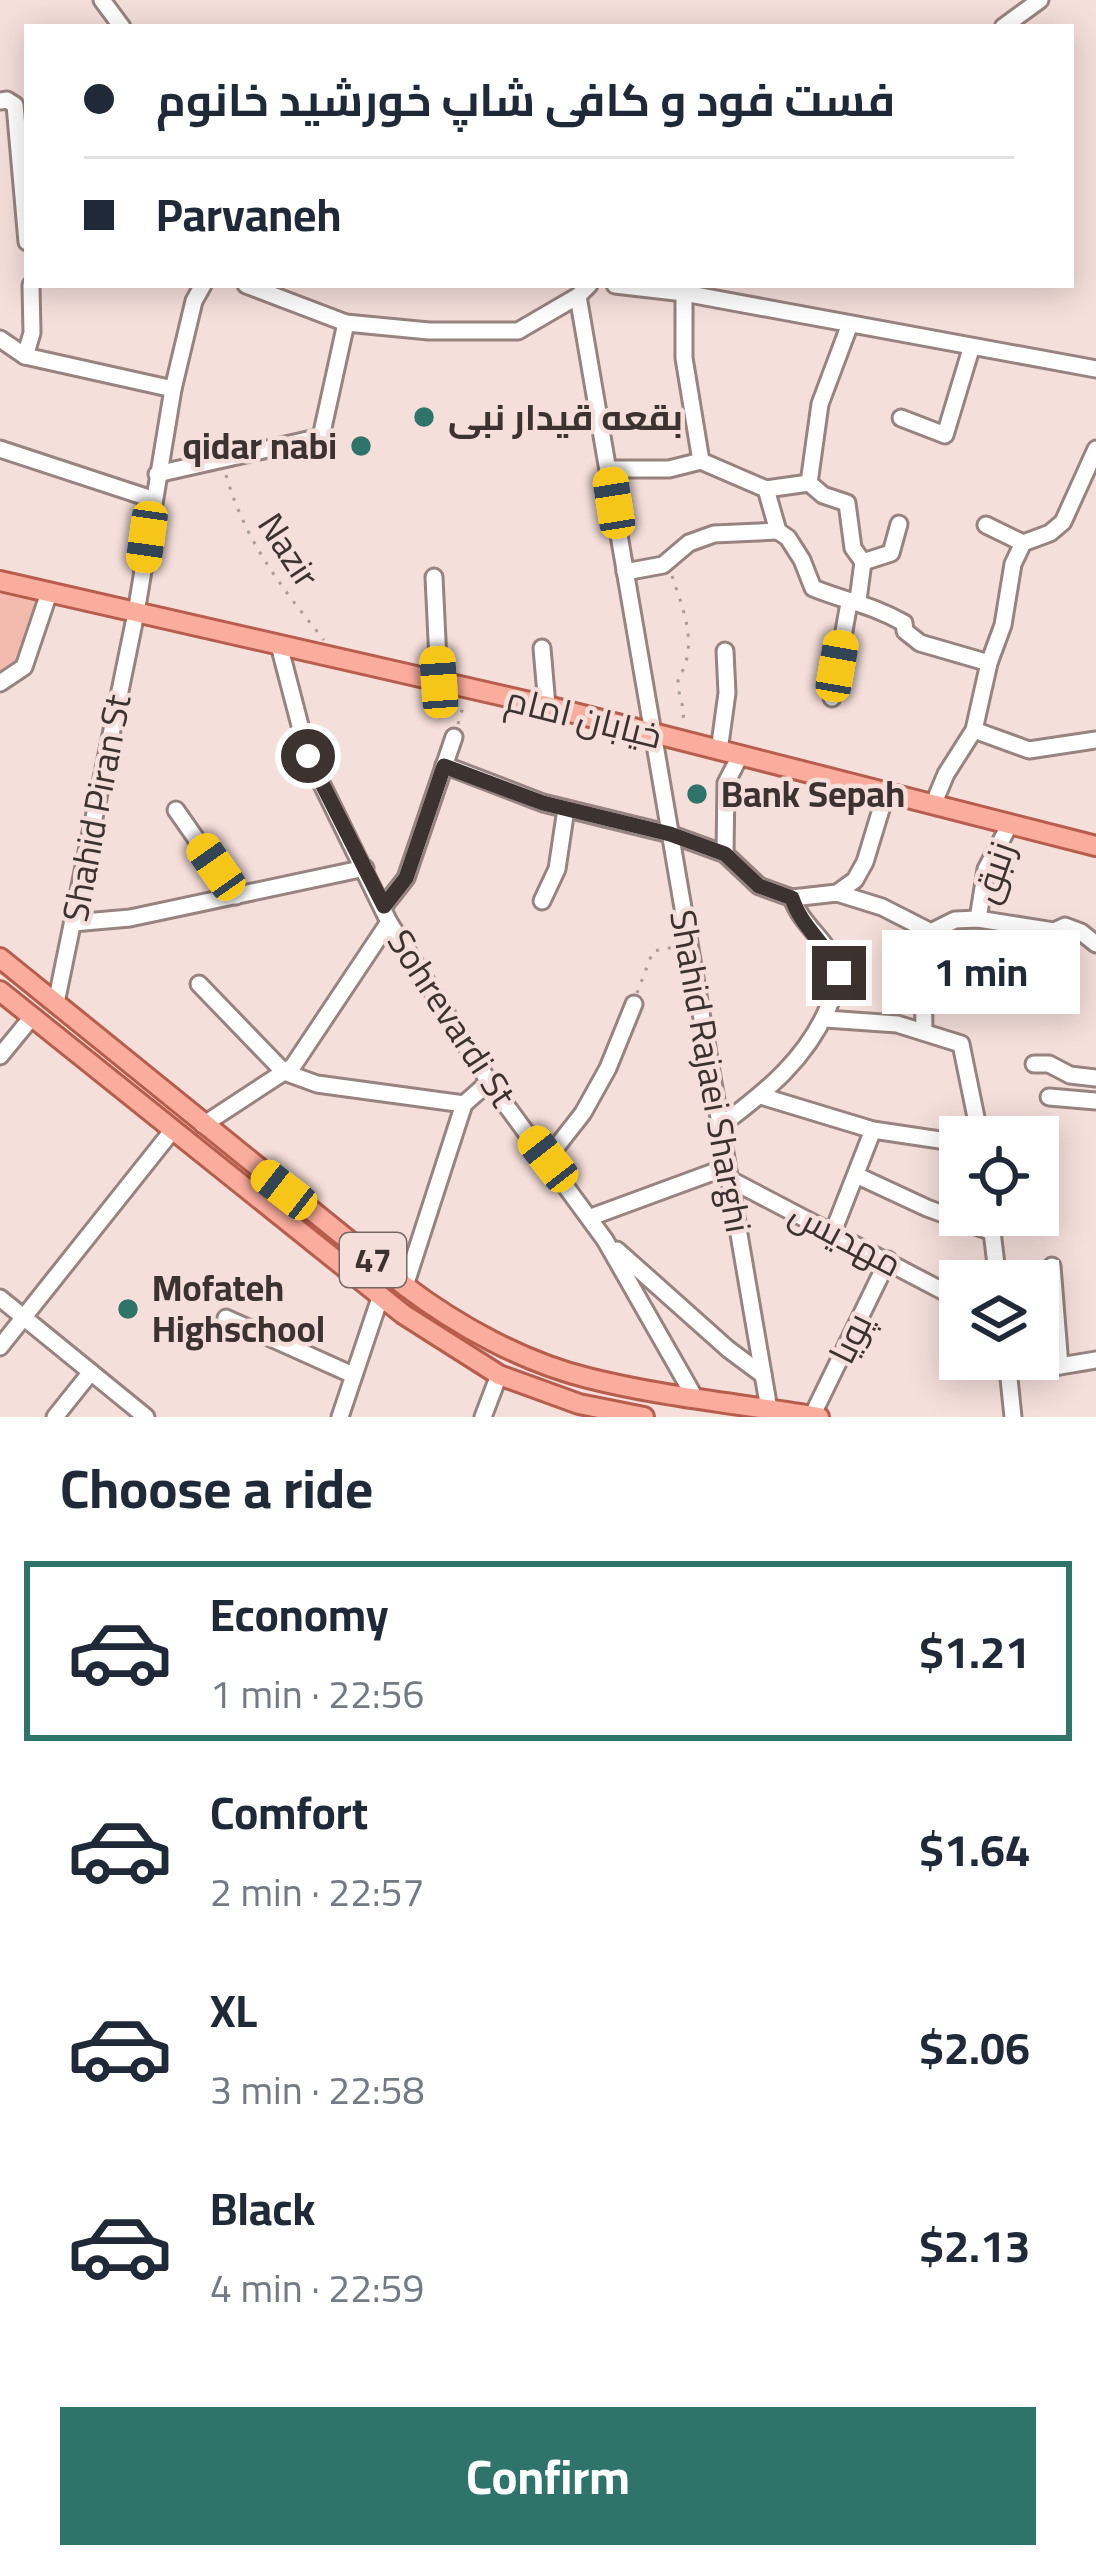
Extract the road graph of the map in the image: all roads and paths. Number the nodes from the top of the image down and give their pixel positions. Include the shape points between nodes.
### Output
1 (1040, 0) edge
2 (1008, 24) edge
3 (0, 101) edge
4 (24, 208) edge
5 (31, 288) edge
6 (201, 288) edge
7 (254, 288) edge
8 (642, 288) edge
9 (583, 291) edge
10 (684, 293) junction
11 (346, 323) junction
12 (850, 324) junction
13 (0, 339) edge
14 (971, 349) junction
15 (26, 356) junction
16 (1096, 369) edge
17 (173, 389) junction
18 (901, 418) dead end
19 (0, 449) edge
20 (1096, 449) edge
21 (222, 461) junction
22 (701, 461) junction
23 (608, 469) junction
24 (157, 474) junction
25 (809, 484) junction
26 (766, 489) junction
27 (152, 499) junction
28 (899, 524) dead end
29 (986, 525) dead end
30 (778, 531) junction
31 (1023, 543) junction
32 (863, 562) junction
33 (668, 563) junction
34 (625, 572) junction
35 (434, 578) dead end
36 (0, 581) edge
37 (49, 593) junction
38 (854, 601) junction
39 (136, 613) junction
40 (279, 645) junction
41 (542, 648) dead end
42 (724, 651) dead end
43 (329, 657) junction
44 (988, 663) junction
45 (439, 682) junction
46 (0, 683) edge
47 (468, 688) junction
48 (832, 698) dead end
49 (548, 706) junction
50 (974, 730) junction
51 (652, 734) junction
52 (454, 737) joint
53 (1096, 740) edge
54 (680, 741) junction
55 (718, 751) junction
56 (740, 756) junction
57 (444, 766) junction
58 (886, 793) junction
59 (933, 805) junction
60 (566, 808) junction
61 (176, 810) dead end
62 (1010, 824) junction
63 (670, 834) junction
64 (1096, 846) edge
65 (725, 854) junction
66 (365, 868) junction
67 (837, 893) junction
68 (236, 896) junction
69 (792, 898) junction
70 (542, 901) dead end
71 (387, 914) junction
72 (978, 919) junction
73 (74, 923) junction
74 (931, 932) junction
75 (1096, 944) edge
76 (689, 946) junction
77 (0, 958) edge
78 (199, 984) dead end
79 (0, 991) edge
80 (56, 1003) junction
81 (634, 1004) joint
82 (32, 1017) junction
83 (826, 1019) junction
84 (924, 1032) junction
85 (0, 1056) edge
86 (1034, 1064) dead end
87 (284, 1072) junction
88 (1096, 1078) edge
89 (489, 1082) junction
90 (761, 1096) junction
91 (1049, 1097) dead end
92 (175, 1100) junction
93 (1096, 1101) edge
94 (464, 1104) junction
95 (976, 1116) edge
96 (203, 1125) junction
97 (165, 1126) junction
98 (720, 1126) junction
99 (873, 1130) junction
100 (939, 1140) edge
101 (548, 1159) junction
102 (729, 1173) junction
103 (856, 1175) junction
104 (939, 1213) edge
105 (591, 1217) junction
106 (833, 1232) junction
107 (605, 1240) junction
108 (888, 1260) junction
109 (405, 1286) junction
110 (939, 1288) edge
111 (0, 1298) edge
112 (380, 1298) junction
113 (24, 1318) junction
114 (226, 1318) dead end
115 (0, 1348) edge
116 (1059, 1354) edge
117 (1096, 1360) edge
118 (1060, 1366) joint
119 (91, 1372) junction
120 (353, 1375) junction
121 (499, 1375) junction
122 (763, 1375) junction
123 (1009, 1380) edge
124 (694, 1396) junction
125 (576, 1410) edge
126 (776, 1412) edge
127 (815, 1416) edge
128 (55, 1417) edge
129 (146, 1417) edge
130 (340, 1417) edge
131 (483, 1417) edge
132 (644, 1417) edge
133 (1013, 1417) edge

1 - 2 street
3 - 4 street via 15,105
5 - 15 street
6 - 17 street, Shahid Piran St
7 - 11 street
8 - 10 street
9 - 11 street via 518,331
9 - 23 street, Shahid Rajaei Sharghi
10 - 12 street
10 - 22 street via 684,358
11 - 21 street via 321,437
12 - 14 street
12 - 25 street via 820,404
13 - 15 street
14 - 16 street
14 - 18 street via 945,435
15 - 17 street
17 - 24 street, Shahid Piran St
19 - 27 street
20 - 31 street via 1063,522
21 - 24 street
21 - 43 path, Nazir via 267,569
22 - 23 street
22 - 26 street
23 - 34 street, Shahid Rajaei Sharghi
24 - 27 street, Shahid Piran St
25 - 26 street
25 - 32 street via 847,503
26 - 30 street
27 - 39 street, Shahid Piran St
28 - 32 street via 891,553
29 - 31 street
30 - 33 street via 714,534
30 - 38 street via 814,588
31 - 44 street
32 - 38 street
33 - 34 street
33 - 54 path via 688,626
34 - 51 street, Shahid Rajaei Sharghi
35 - 45 street
36 - 37 main road, خیابان امام
37 - 39 main road, خیابان امام
37 - 46 street via 24,667
38 - 44 street via 904,623 920,643
38 - 48 street
39 - 40 main road, خیابان امام
39 - 73 street, Shahid Piran St
40 - 43 main road, خیابان امام
40 - 66 street, Sohrevardi St via 308,756
41 - 49 street
42 - 55 street via 728,693
43 - 45 main road, خیابان امام
44 - 50 street
45 - 47 main road, خیابان امام
47 - 49 main road, خیابان امام
47 - 52 path
49 - 51 main road, خیابان امام
50 - 53 street via 1029,750
50 - 59 street
51 - 54 main road, خیابان امام
51 - 63 street, Shahid Rajaei Sharghi
52 - 57 street
54 - 55 main road, خیابان امام
55 - 56 main road, خیابان امام
56 - 58 main road, خیابان امام
56 - 65 street via 725,783
57 - 60 street
57 - 71 street
58 - 59 main road, خیابان امام
58 - 67 street via 865,862
59 - 62 main road, خیابان امام
60 - 63 street
60 - 70 street
61 - 68 street
62 - 64 main road, خیابان امام
62 - 72 street, زنبق via 986,869
63 - 65 street
63 - 76 street, Shahid Rajaei Sharghi
65 - 69 street via 759,886
66 - 68 street
66 - 71 street, Sohrevardi St
67 - 69 street
67 - 74 street
68 - 73 street
69 - 83 street via 839,973
71 - 87 street
71 - 89 street, Sohrevardi St
72 - 74 street
72 - 75 street via 1065,926
73 - 80 street, Shahid Piran St
74 - 84 street via 923,960
76 - 81 path via 653,950
76 - 98 street, Shahid Rajaei Sharghi
77 - 80 main road, 47
78 - 87 street
79 - 82 main road, 47
80 - 92 main road, 47
81 - 101 street via 608,1068
82 - 85 street
82 - 97 main road, 47
83 - 84 street
83 - 90 street
84 - 95 street via 961,1044
86 - 88 street
87 - 94 street via 317,1084
87 - 96 street
89 - 94 street
89 - 101 street, Sohrevardi St
90 - 98 street
90 - 99 street
91 - 93 street
92 - 96 main road, 47
92 - 97 main road via 164,1103
94 - 109 street
96 - 109 main road, 47
97 - 112 main road, 47
97 - 113 street via 156,1153
98 - 102 street, Shahid Rajaei Sharghi
99 - 100 street
99 - 103 street
101 - 105 street, Sohrevardi St
102 - 105 street
102 - 106 street, مهدیس
102 - 122 street, Shahid Rajaei Sharghi
103 - 104 street
103 - 106 street
105 - 107 street, Sohrevardi St
106 - 108 street, مهدیس
107 - 122 street, Sohrevardi St
107 - 124 street, Sohrevardi St
108 - 110 street, مهدیس
108 - 127 street, پویا
109 - 124 main road, 47 via 527,1358 586,1378
111 - 113 street
112 - 120 street
112 - 121 main road, 47
113 - 115 street
113 - 119 street
114 - 120 street
116 - 118 street
117 - 118 street
119 - 128 street
119 - 129 street
120 - 130 street
121 - 125 main road, 47
121 - 131 street
122 - 126 street, Shahid Rajaei Sharghi
123 - 133 street
124 - 126 main road, 47
125 - 132 main road, 47
126 - 127 main road, 47

